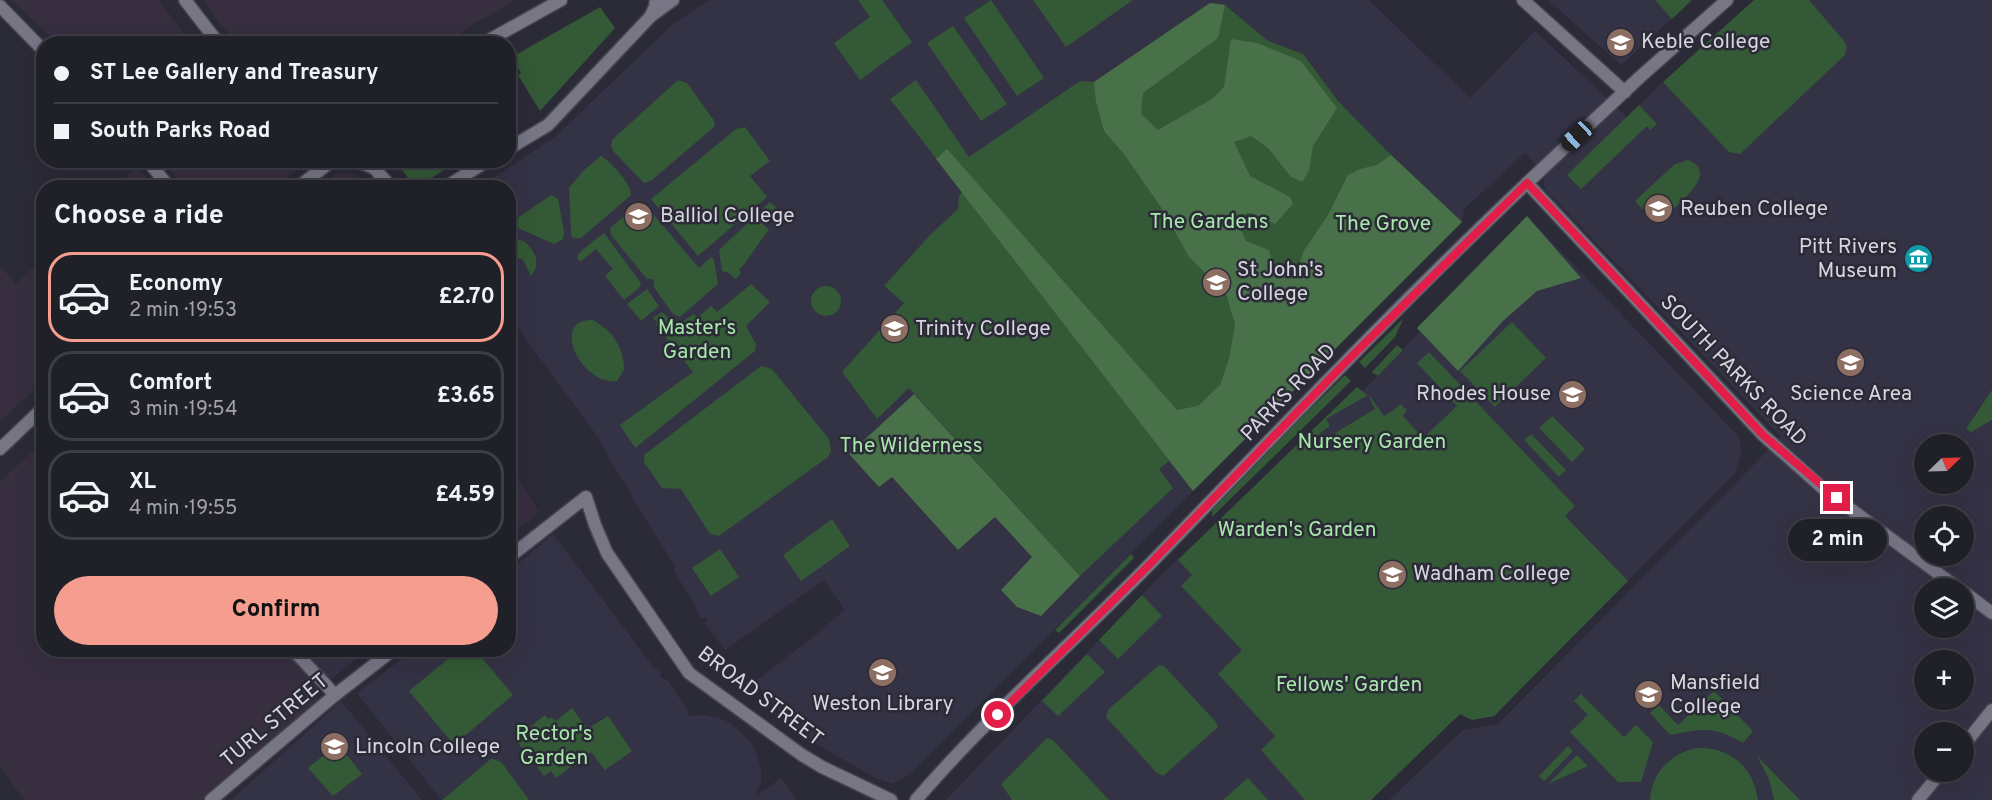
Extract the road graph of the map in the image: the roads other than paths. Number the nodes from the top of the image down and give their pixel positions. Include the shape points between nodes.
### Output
1 (185, 0) edge
2 (561, 0) edge
3 (656, 0) edge
4 (673, 0) edge
5 (1523, 0) edge
6 (1727, 0) edge
7 (0, 6) edge
8 (650, 17) junction
9 (213, 36) edge
10 (496, 36) edge
11 (36, 43) edge
12 (1625, 92) junction
13 (516, 144) edge
14 (154, 168) edge
15 (323, 168) edge
16 (374, 168) edge
17 (476, 168) edge
18 (163, 180) edge
19 (307, 180) edge
20 (385, 180) edge
21 (457, 180) edge
22 (1527, 183) junction
23 (36, 417) edge
24 (0, 449) edge
25 (516, 552) edge
26 (1944, 578) edge
27 (1974, 600) edge
28 (1992, 613) edge
29 (300, 657) edge
30 (384, 657) edge
31 (335, 695) junction
32 (1992, 710) edge
33 (1974, 732) edge
34 (1933, 782) edge
35 (211, 800) edge
36 (891, 800) edge
37 (916, 800) edge
38 (1918, 800) edge

1 - 9 street
2 - 10 street
3 - 8 street
4 - 8 street
5 - 12 street
6 - 12 street, PARKS ROAD
7 - 11 street
8 - 13 street via 548,125
12 - 22 street, PARKS ROAD
14 - 18 street
15 - 19 street
16 - 20 street
17 - 21 street
22 - 26 street, SOUTH PARKS ROAD via 1763,435 1826,491
22 - 37 street, PARKS ROAD
23 - 24 street
25 - 36 street, BROAD STREET via 586,497 607,553 689,673 802,755
27 - 28 street
29 - 31 street
30 - 31 street, TURL STREET
31 - 35 street, TURL STREET
32 - 33 street
34 - 38 street

